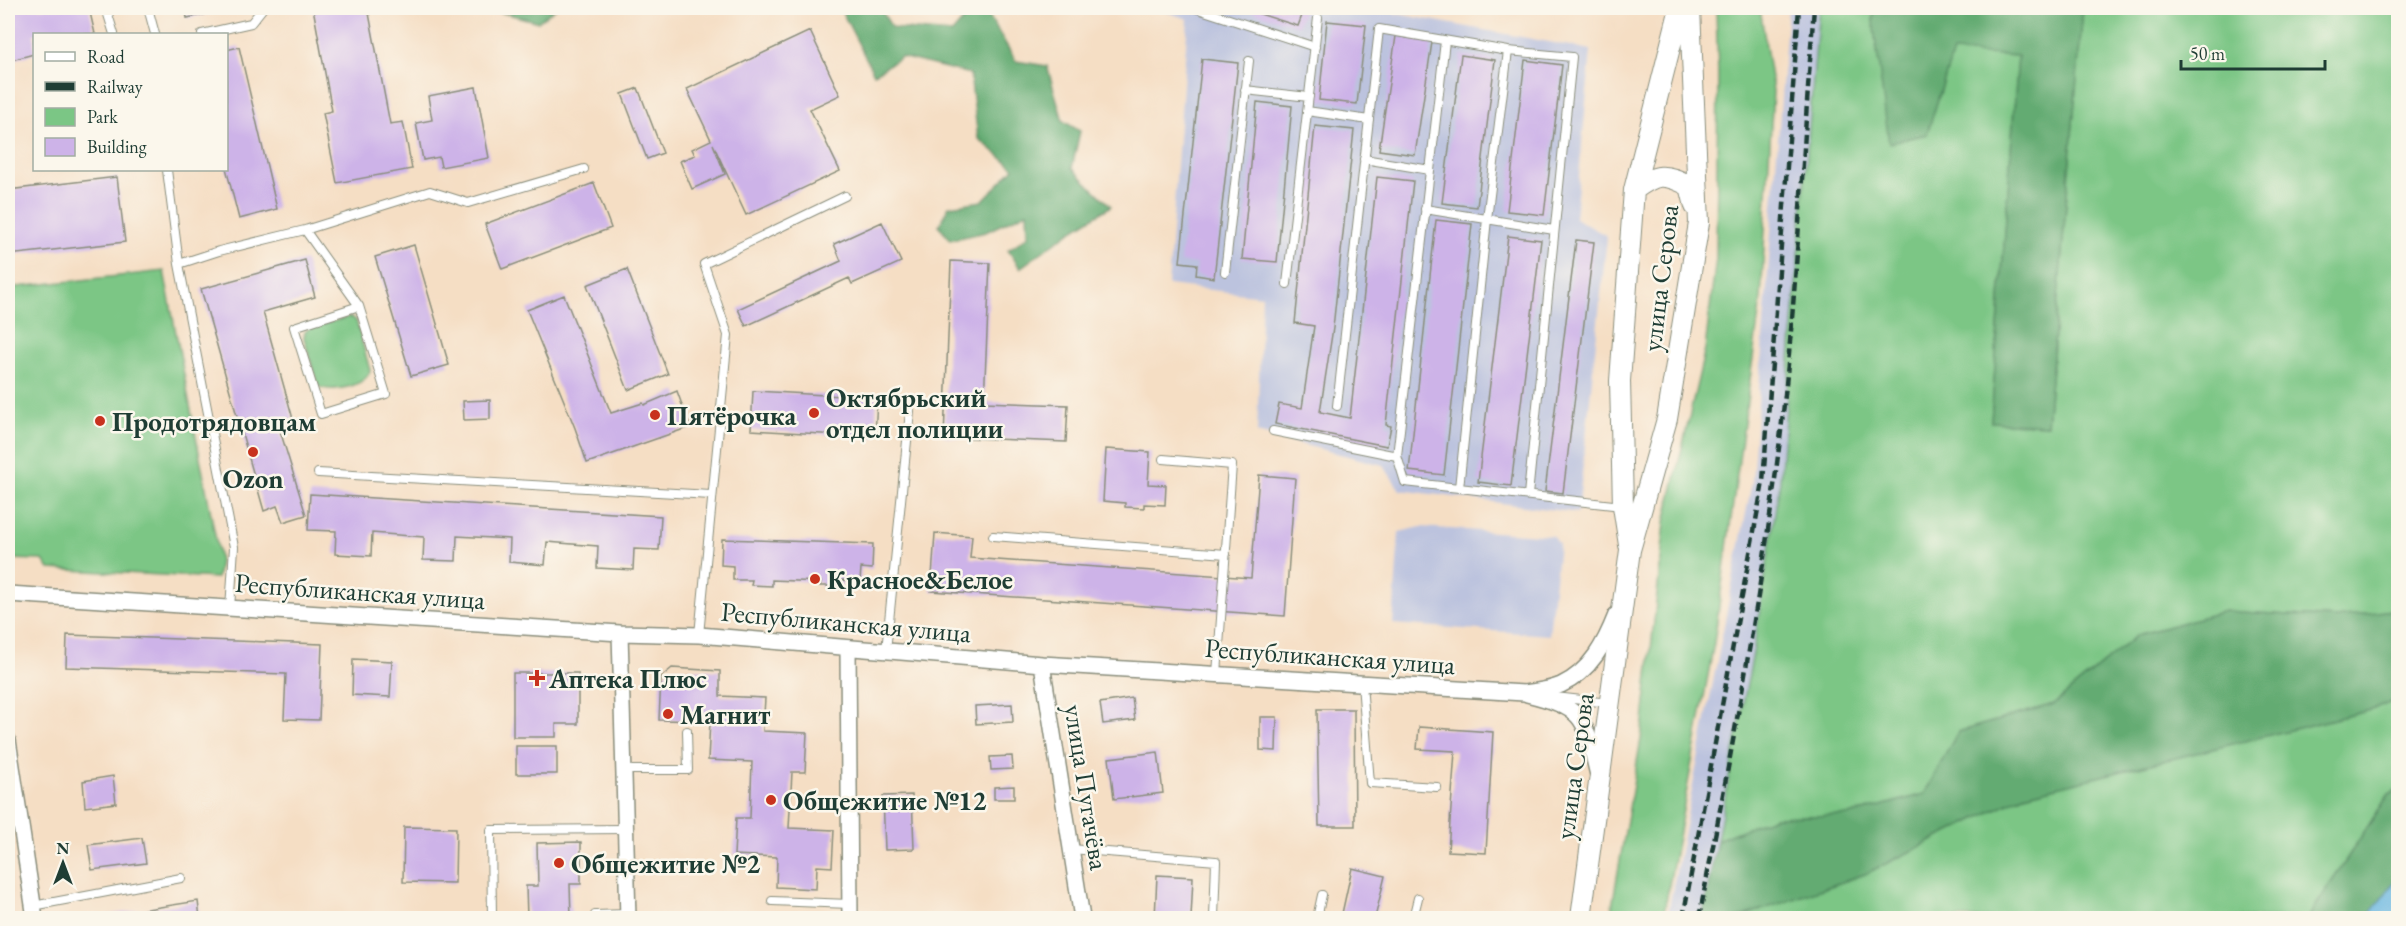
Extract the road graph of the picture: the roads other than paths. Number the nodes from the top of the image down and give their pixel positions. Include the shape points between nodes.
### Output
1 (106, 8) edge
2 (148, 8) edge
3 (263, 8) edge
4 (1195, 8) edge
5 (1680, 8) edge
6 (1690, 8) edge
7 (1318, 18) dead end
8 (114, 33) edge
9 (155, 33) edge
10 (206, 33) edge
11 (1445, 41) junction
12 (1315, 47) junction
13 (1508, 51) junction
14 (1249, 61) dead end
15 (1245, 90) junction
16 (1309, 97) junction
17 (1307, 111) junction
18 (1369, 120) junction
19 (1365, 159) junction
20 (584, 169) dead end
21 (1430, 170) junction
22 (167, 171) edge
23 (1634, 190) junction
24 (844, 196) dead end
25 (1425, 209) junction
26 (1487, 219) junction
27 (1700, 223) junction
28 (305, 230) junction
29 (1554, 230) junction
30 (179, 264) junction
31 (1225, 272) dead end
32 (1287, 284) dead end
33 (360, 306) junction
34 (1336, 406) dead end
35 (910, 411) dead end
36 (1273, 431) dead end
37 (1397, 456) junction
38 (1163, 459) dead end
39 (318, 474) dead end
40 (1459, 488) junction
41 (711, 495) junction
42 (1528, 495) junction
43 (1623, 506) junction
44 (993, 536) dead end
45 (1630, 550) junction
46 (1226, 554) junction
47 (1625, 590) junction
48 (8, 594) edge
49 (230, 609) junction
50 (620, 633) junction
51 (699, 635) junction
52 (848, 648) junction
53 (886, 651) junction
54 (1042, 664) junction
55 (1217, 674) junction
56 (1362, 684) junction
57 (1524, 693) junction
58 (1610, 704) junction
59 (687, 731) dead end
60 (8, 740) edge
61 (624, 770) junction
62 (1599, 782) junction
63 (1437, 787) dead end
64 (625, 829) junction
65 (1071, 849) junction
66 (182, 878) dead end
67 (1322, 895) dead end
68 (1418, 898) dead end
69 (772, 901) dead end
70 (850, 911) edge
71 (34, 912) edge
72 (595, 915) dead end
73 (628, 916) edge
74 (492, 918) edge
75 (1082, 918) edge
76 (1214, 918) edge
77 (1317, 918) edge
78 (1413, 918) edge
79 (1581, 918) edge

1 - 8 lane
2 - 9 lane
3 - 10 lane via 251,23
4 - 12 lane
5 - 23 street, улица Серова
6 - 27 street, улица Серова
7 - 12 lane
11 - 13 lane
11 - 18 lane via 1379,29
11 - 21 lane
12 - 16 lane
13 - 26 lane
13 - 29 lane via 1572,57
14 - 15 lane
15 - 16 lane
15 - 31 lane
16 - 17 lane
17 - 18 lane
17 - 32 lane
18 - 19 lane
19 - 21 lane
19 - 34 lane
20 - 28 lane via 468,202 430,191
21 - 25 lane
22 - 30 lane
23 - 27 street via 1651,177 1673,177 1690,186
23 - 43 street, улица Серова via 1620,381
24 - 41 lane via 704,264 728,335
25 - 26 lane
25 - 37 lane
26 - 29 lane
26 - 40 lane
27 - 45 street, улица Серова via 1668,419
28 - 30 lane
28 - 33 lane
29 - 42 lane
30 - 49 lane via 234,547
33 - 33 lane via 386,394 321,414 294,327
35 - 53 lane
36 - 37 lane
37 - 40 lane via 1405,482
38 - 46 lane via 1232,465
39 - 41 lane
40 - 42 lane
41 - 51 lane
42 - 43 lane
43 - 45 street, улица Серова
44 - 46 lane
45 - 47 street, улица Серова
46 - 55 lane
47 - 57 street, Республиканская улица via 1605,644 1582,671 1560,686
47 - 58 street, улица Серова
48 - 49 street, Республиканская улица
49 - 50 street, Республиканская улица
50 - 51 street, Республиканская улица
50 - 61 street
51 - 52 street, Республиканская улица
52 - 53 street, Республиканская улица
52 - 70 street
53 - 54 street, Республиканская улица
54 - 55 street, Республиканская улица
54 - 65 street, улица Пугачёва
55 - 56 street, Республиканская улица
56 - 57 street, Республиканская улица
56 - 63 lane via 1370,783
57 - 58 lane
57 - 62 street via 1575,712 1587,730
58 - 62 street, улица Серова
59 - 61 lane via 688,770
60 - 71 street
61 - 64 street
62 - 79 street, улица Серова
64 - 73 street
64 - 74 lane via 491,830
65 - 75 street, улица Пугачёва
65 - 76 lane via 1216,861
66 - 71 lane
67 - 77 lane
68 - 78 lane
69 - 70 lane
72 - 73 lane

